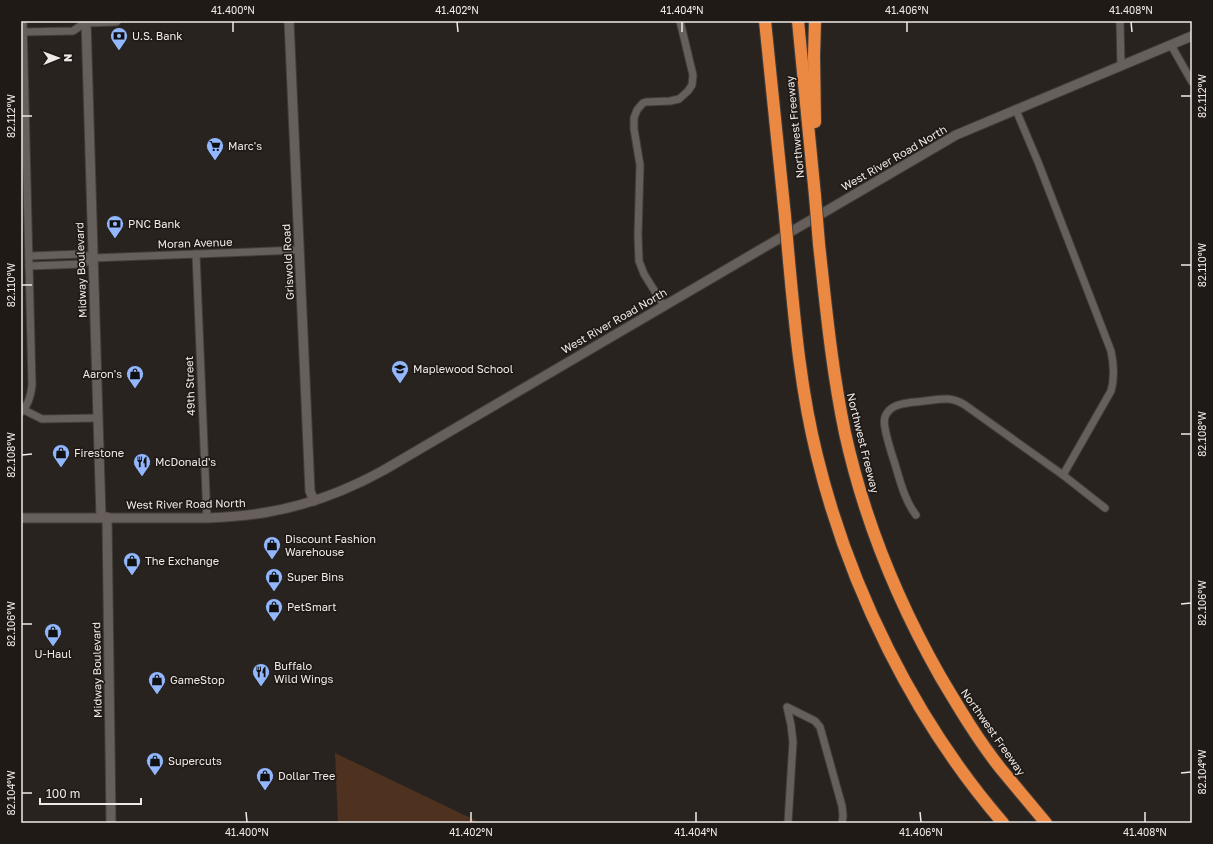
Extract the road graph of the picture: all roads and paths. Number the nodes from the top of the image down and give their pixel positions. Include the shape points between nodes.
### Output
1 (22, 21) edge
2 (85, 21) edge
3 (116, 21) edge
4 (289, 21) edge
5 (680, 21) edge
6 (758, 21) edge
7 (765, 21) edge
8 (798, 21) edge
9 (815, 21) edge
10 (1120, 21) edge
11 (23, 32) junction
12 (1192, 36) edge
13 (1171, 45) junction
14 (1121, 66) junction
15 (1192, 82) edge
16 (1016, 110) junction
17 (779, 169) junction
18 (817, 195) junction
19 (299, 250) junction
20 (196, 254) junction
21 (29, 256) junction
22 (93, 258) junction
23 (30, 266) junction
24 (664, 306) junction
25 (22, 411) edge
26 (97, 418) junction
27 (1063, 475) junction
28 (314, 501) junction
29 (1105, 508) dead end
30 (916, 515) dead end
31 (21, 518) edge
32 (104, 518) junction
33 (207, 518) junction
34 (111, 823) edge
35 (788, 823) edge
36 (842, 823) edge
37 (1003, 823) edge
38 (1046, 823) edge

1 - 11 street
2 - 3 street
2 - 11 street via 72,31
2 - 22 street, Midway Boulevard
4 - 19 street, Griswold Road
5 - 24 street via 693,76 692,85 678,99 643,103 634,118 640,165 639,261
6 - 17 highway via 770,130
7 - 17 highway, Northwest Freeway
8 - 18 highway, Northwest Freeway
9 - 18 highway
10 - 14 street
11 - 21 street
12 - 13 street, West River Road North
13 - 14 street, West River Road North
13 - 15 street
14 - 16 street, West River Road North
16 - 24 street, West River Road North via 956,135
16 - 27 street via 1114,361 1111,391
17 - 37 highway, Northwest Freeway, bridge via 797,344 816,455 829,503 853,571 900,673 954,759
18 - 38 highway, Northwest Freeway via 832,360 855,473 885,564 924,648 957,705 1001,769
19 - 20 street, Moran Avenue
19 - 28 street, Griswold Road via 310,491
20 - 22 street, Moran Avenue
20 - 33 street, 49th Street
21 - 22 street, Moran Avenue via 82,254
21 - 23 street
22 - 23 street, Moran Avenue via 83,264
22 - 26 street, Midway Boulevard
23 - 25 street via 32,385 29,400
24 - 28 street, West River Road North via 384,470
25 - 26 street via 42,419
26 - 32 street, Midway Boulevard
27 - 29 street
27 - 30 street via 956,400 946,398 900,405 888,412 884,427 902,488
28 - 33 street, West River Road North via 268,512
31 - 32 street, West River Road North
32 - 33 street, West River Road North
32 - 34 street, Midway Boulevard
35 - 36 street via 793,742 787,707 820,726 842,806

